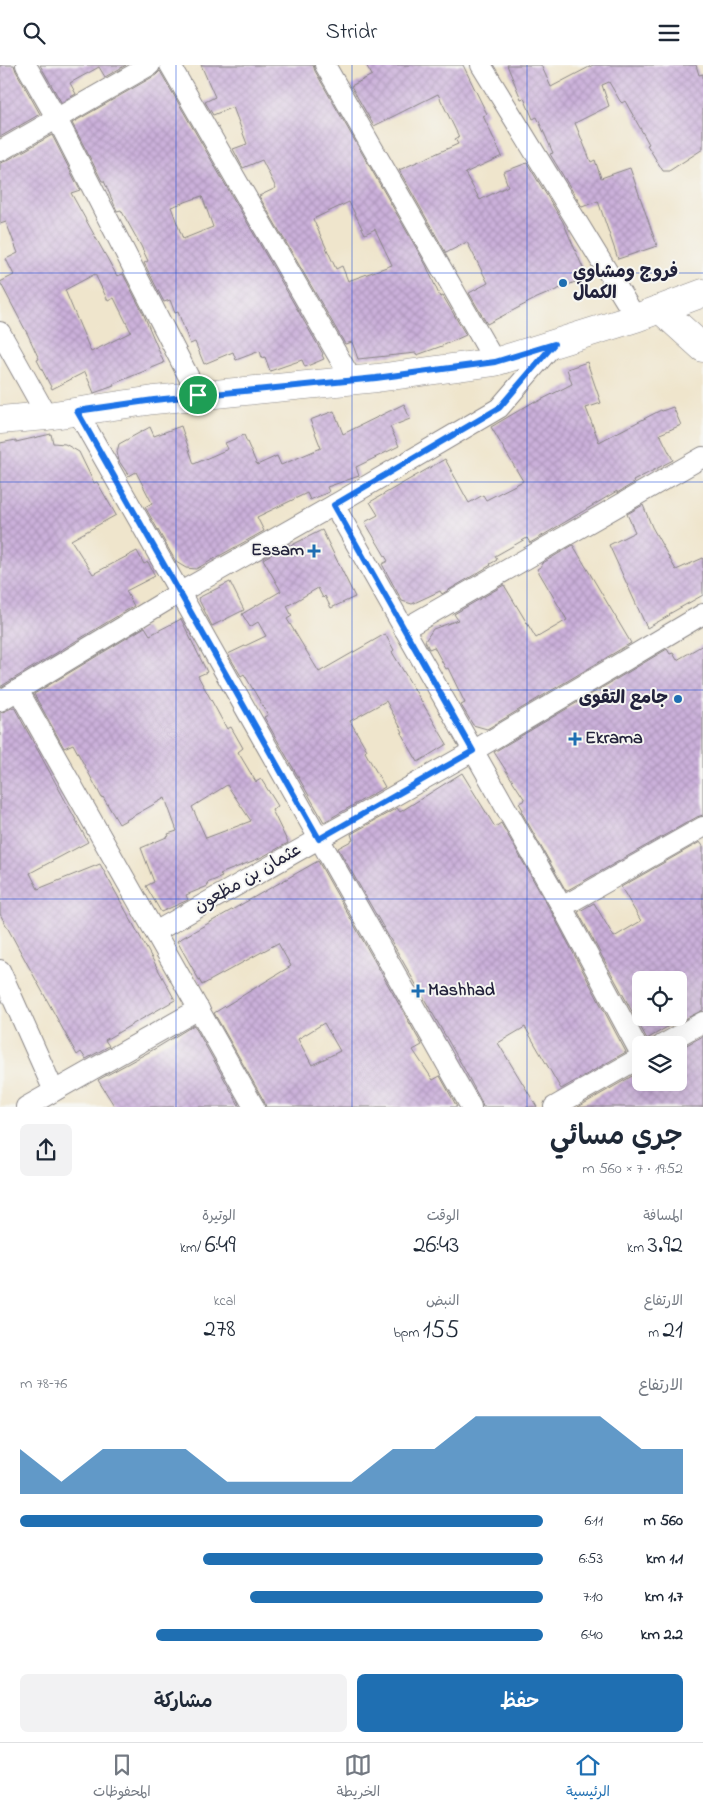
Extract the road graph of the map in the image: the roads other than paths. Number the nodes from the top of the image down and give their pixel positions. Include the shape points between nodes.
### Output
1 (26, 65) edge
2 (150, 65) edge
3 (170, 65) edge
4 (325, 65) edge
5 (481, 65) edge
6 (57, 119) junction
7 (0, 151) edge
8 (703, 293) edge
9 (648, 314) junction
10 (0, 332) edge
11 (554, 344) junction
12 (703, 348) edge
13 (495, 362) junction
14 (352, 380) junction
15 (198, 395) junction
16 (77, 411) junction
17 (47, 416) junction
18 (0, 420) edge
19 (703, 457) edge
20 (334, 505) junction
21 (179, 593) junction
22 (703, 614) edge
23 (404, 629) junction
24 (18, 690) junction
25 (0, 701) edge
26 (473, 751) junction
27 (703, 827) edge
28 (319, 839) junction
29 (562, 907) junction
30 (155, 933) junction
31 (0, 970) edge
32 (199, 1009) junction
33 (703, 1022) edge
34 (678, 1036) edge
35 (632, 1038) edge
36 (632, 1060) edge
37 (54, 1091) junction
38 (34, 1105) edge
39 (254, 1107) edge
40 (471, 1107) edge
41 (554, 1107) edge

1 - 6 street
2 - 6 street
3 - 14 street
4 - 13 street
5 - 9 street
6 - 7 street
6 - 15 street
8 - 9 street
9 - 11 street
9 - 12 street
10 - 17 street
11 - 13 street
11 - 20 street via 499,408
13 - 14 street
14 - 15 street
15 - 16 street
16 - 17 street
16 - 21 street
17 - 18 street
19 - 23 street
20 - 21 street
20 - 23 street
21 - 24 street
21 - 28 street
22 - 26 street, عثمان بن مظعون
23 - 26 street
24 - 25 street
24 - 30 street
26 - 28 street, عثمان بن مظعون
26 - 29 street
27 - 29 street
28 - 30 street, عثمان بن مظعون
28 - 40 street
29 - 35 street
30 - 32 street
31 - 37 street
32 - 37 street
32 - 39 street
33 - 34 street
36 - 41 street
37 - 38 street

